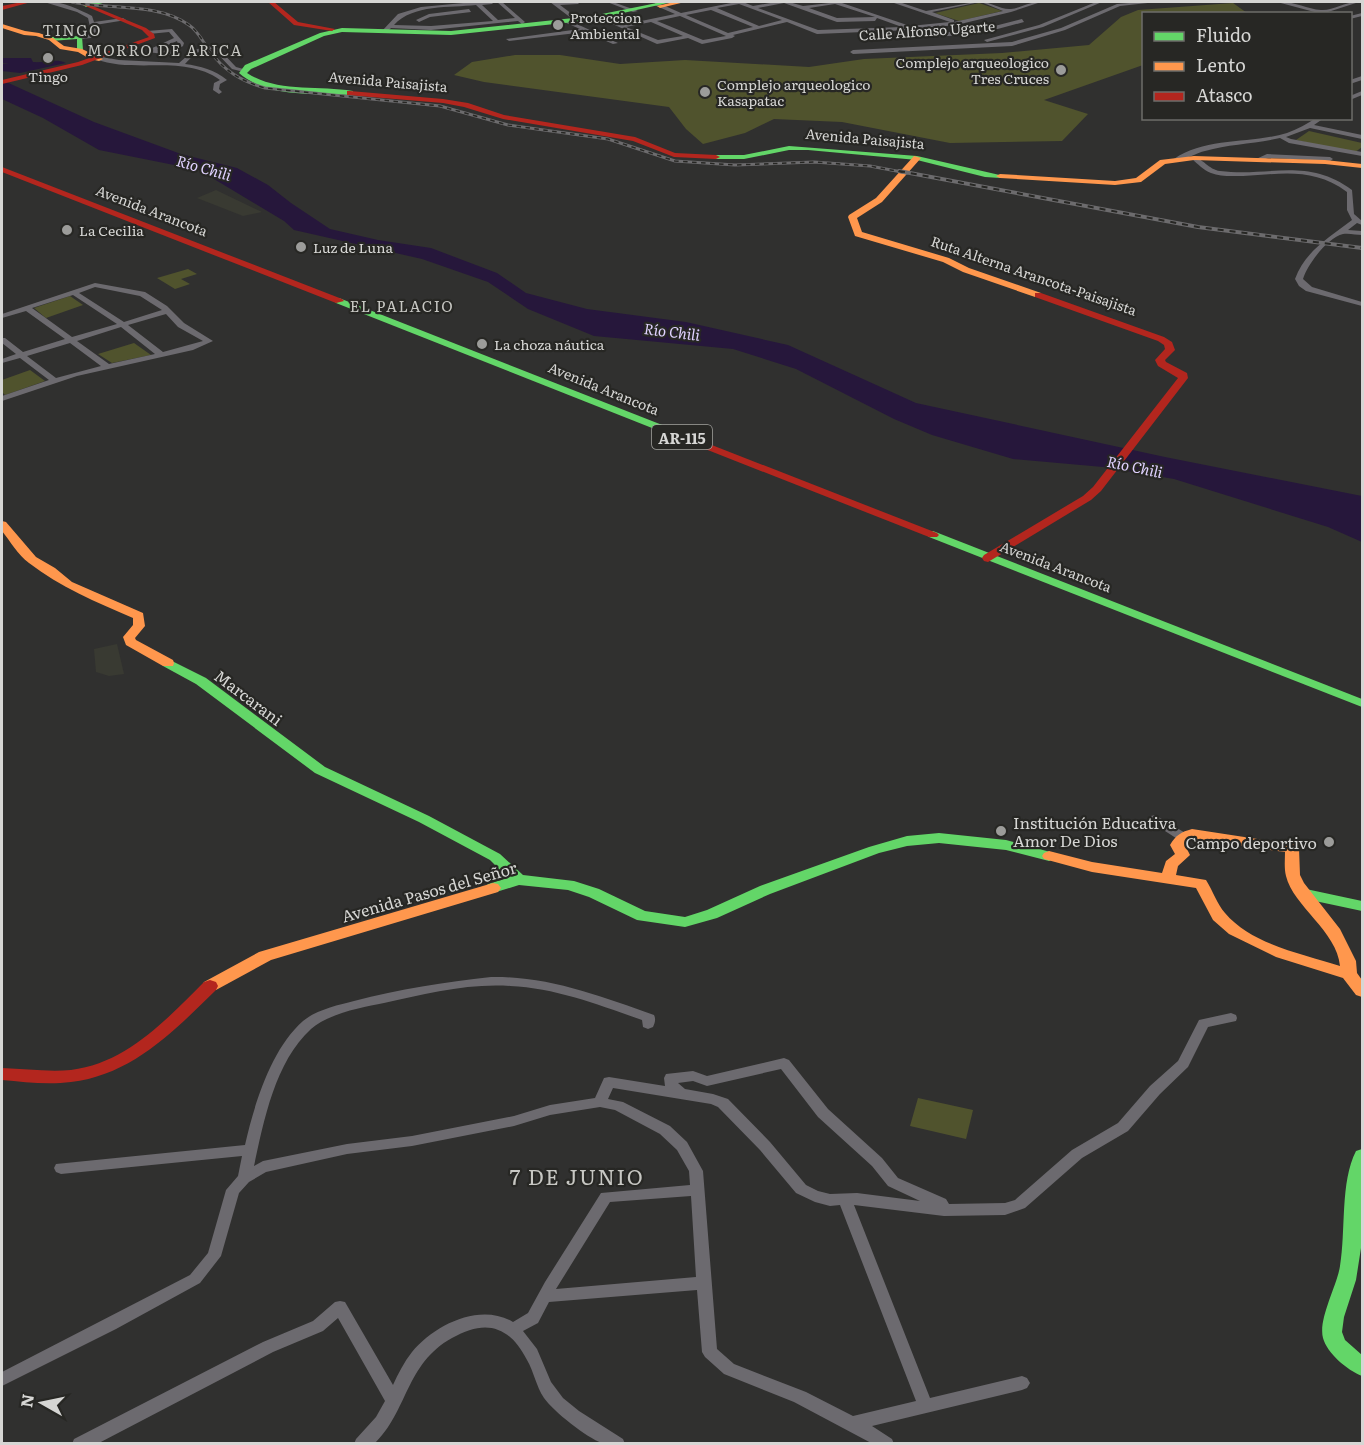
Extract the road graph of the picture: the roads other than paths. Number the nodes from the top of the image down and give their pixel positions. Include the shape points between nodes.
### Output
1 (28, 2) edge
2 (47, 2) edge
3 (104, 2) edge
4 (271, 2) edge
5 (476, 2) edge
6 (492, 2) edge
7 (500, 2) edge
8 (578, 2) edge
9 (740, 2) edge
10 (784, 2) edge
11 (836, 2) edge
12 (896, 2) edge
13 (973, 2) edge
14 (983, 2) edge
15 (1038, 2) edge
16 (1098, 2) edge
17 (1154, 2) edge
18 (1280, 2) edge
19 (1335, 2) edge
20 (1356, 2) edge
21 (77, 3) edge
22 (555, 3) edge
23 (662, 4) edge
24 (56, 5) junction
25 (430, 5) edge
26 (622, 5) edge
27 (1346, 5) junction
28 (754, 7) junction
29 (2, 8) edge
30 (681, 8) edge
31 (711, 8) junction
32 (803, 8) junction
33 (483, 10) junction
34 (1009, 11) junction
35 (926, 12) junction
36 (1317, 12) edge
37 (1324, 12) edge
38 (489, 15) junction
39 (2, 16) edge
40 (602, 17) junction
41 (883, 18) junction
42 (397, 19) junction
43 (123, 20) junction
44 (419, 20) junction
45 (651, 20) junction
46 (789, 21) junction
47 (1022, 21) junction
48 (497, 22) junction
49 (574, 23) junction
50 (956, 23) junction
51 (93, 24) junction
52 (524, 24) junction
53 (2, 26) edge
54 (622, 26) junction
55 (1041, 26) junction
56 (758, 27) junction
57 (387, 28) junction
58 (910, 28) junction
59 (342, 30) junction
60 (322, 31) junction
61 (149, 32) junction
62 (980, 32) junction
63 (731, 35) junction
64 (46, 36) junction
65 (688, 36) junction
66 (177, 39) junction
67 (509, 39) dead end
68 (615, 43) dead end
69 (80, 44) junction
70 (849, 47) dead end
71 (853, 52) dead end
72 (99, 58) junction
73 (181, 65) junction
74 (244, 70) junction
75 (8, 80) edge
76 (219, 92) dead end
77 (1318, 120) edge
78 (1311, 126) junction
79 (1281, 136) junction
80 (1362, 137) edge
81 (917, 158) junction
82 (1194, 158) junction
83 (1177, 159) junction
84 (1330, 159) dead end
85 (1358, 160) edge
86 (1294, 163) junction
87 (2, 169) edge
88 (1359, 222) edge
89 (1342, 232) junction
90 (1362, 234) edge
91 (73, 292) junction
92 (1362, 304) edge
93 (27, 308) junction
94 (167, 311) junction
95 (2, 316) edge
96 (122, 324) junction
97 (2, 340) edge
98 (72, 340) junction
99 (22, 355) junction
100 (162, 355) junction
101 (2, 361) edge
102 (108, 367) junction
103 (54, 380) junction
104 (3, 398) edge
105 (2, 524) edge
106 (988, 558) junction
107 (1362, 703) edge
108 (1155, 819) dead end
109 (1183, 837) junction
110 (519, 880) junction
111 (1168, 880) junction
112 (1306, 894) junction
113 (1362, 906) edge
114 (1349, 974) junction
115 (1362, 991) edge
116 (1231, 1018) dead end
117 (648, 1024) dead end
118 (2, 1074) edge
119 (680, 1093) junction
120 (600, 1102) junction
121 (250, 1150) junction
122 (1362, 1156) edge
123 (61, 1168) dead end
124 (244, 1178) junction
125 (697, 1190) junction
126 (845, 1201) junction
127 (944, 1210) junction
128 (704, 1283) junction
129 (545, 1296) junction
130 (512, 1330) junction
131 (1362, 1366) edge
132 (2, 1379) edge
133 (1022, 1383) dead end
134 (393, 1400) junction
135 (925, 1405) junction
136 (851, 1424) junction
137 (80, 1443) edge
138 (362, 1443) edge
139 (617, 1443) edge
140 (886, 1443) edge

1 - 29 main road
2 - 24 street
3 - 21 main road
4 - 60 main road via 296,24
5 - 6 street
5 - 25 street
5 - 33 street
7 - 52 street
8 - 22 street
9 - 28 street
9 - 31 street
10 - 28 street
10 - 32 street
11 - 32 street
11 - 41 street
12 - 35 street
13 - 35 street
14 - 34 street
15 - 34 street
16 - 55 street, Calle Alfonso Ugarte
17 - 71 street via 1119,5 1063,29 1012,44
18 - 36 street
19 - 27 street
20 - 27 street
21 - 24 street
21 - 43 main road
22 - 49 street
23 - 26 main road
23 - 30 main road
24 - 51 street via 86,14
25 - 42 street
26 - 40 main road
27 - 37 street
28 - 46 street
30 - 31 street
30 - 45 street
30 - 63 street
31 - 56 street
32 - 41 street via 837,20
33 - 38 street
33 - 44 street
34 - 47 street
34 - 50 street
35 - 50 street
38 - 44 street
38 - 48 street
39 - 64 main road
40 - 49 main road
40 - 54 street
41 - 58 street
42 - 44 street
42 - 57 street
43 - 51 street
43 - 61 main road
45 - 54 street
45 - 65 street
46 - 56 street
46 - 58 street via 817,32
47 - 55 street
47 - 62 street
48 - 52 street
48 - 57 street
49 - 52 main road
49 - 67 street
49 - 68 street
50 - 58 street
50 - 62 street
51 - 69 street via 94,31
52 - 57 main road via 436,34
52 - 59 main road via 434,36
53 - 64 main road
54 - 65 street via 657,42
55 - 70 street, Calle Alfonso Ugarte via 988,40
56 - 63 street
57 - 59 main road
58 - 62 street via 917,36
59 - 60 main road
60 - 74 main road
61 - 66 street via 170,30
61 - 72 main road via 152,38
63 - 65 street via 702,42
64 - 69 main road via 62,48
66 - 66 street via 149,50 148,51 173,52 181,45
69 - 72 main road via 92,58
72 - 73 street
72 - 75 main road
73 - 74 street via 195,51 211,47 234,68
73 - 76 street via 219,74 224,80 217,83
74 - 81 main road, Avenida Paisajista via 246,78 279,87 454,103 503,117 635,139 674,155 723,159 808,148
77 - 78 street
78 - 79 street
78 - 80 street
79 - 83 street
79 - 85 street
81 - 83 main road, Avenida Paisajista via 985,175 1115,183 1138,180 1163,162
81 - 106 main road, Ruta Alterna Arancota-Paisajista via 879,200 852,218 858,234 946,260 1146,332 1169,344 1170,350 1160,360 1183,378 1111,474 1087,498
82 - 83 main road, Avenida Paisajista
82 - 86 main road, Avenida Paisajista
82 - 86 street via 1215,173
84 - 86 street
85 - 86 main road, Avenida Paisajista
86 - 88 street via 1344,185 1350,191 1348,208
87 - 106 main road, Avenida Arancota / AR-115
88 - 89 street
89 - 90 street
89 - 92 street via 1306,262 1299,279 1309,289
91 - 93 street
91 - 94 street via 104,286 142,294
91 - 96 street
93 - 95 street
93 - 98 street
94 - 96 street
94 - 100 street via 181,325 209,341
96 - 98 street
96 - 100 street
97 - 99 street
98 - 99 street
98 - 102 street
99 - 101 street
99 - 103 street
100 - 102 street
102 - 103 street
103 - 104 street
105 - 110 main road, Marcarani via 32,560 68,585 139,616 139,626 129,637 130,642 201,681 320,770 495,857
106 - 107 main road, Avenida Arancota / AR-115
108 - 109 street
109 - 111 main road via 1177,845 1183,855 1172,864
109 - 112 main road via 1201,834 1292,848 1293,875
110 - 111 main road, Avenida Pasos del Señor via 569,885 642,916 685,922 874,850 922,839 997,843 1092,867
110 - 118 main road, Avenida Pasos del Señor via 265,956 212,984 158,1037 113,1065 72,1076
111 - 114 main road, Avenida Pasos del Señor via 1201,885 1224,922 1258,942
112 - 113 main road
112 - 114 main road via 1332,929 1348,961
114 - 115 main road
116 - 127 street via 1204,1023 1183,1064 1123,1127 1077,1154 1020,1204 1005,1209
117 - 121 street via 649,1018 567,990 508,981 375,999 332,1011 310,1022 278,1067
119 - 120 street via 609,1082
119 - 126 street via 723,1103 801,1189 814,1196
119 - 127 street via 671,1085 671,1078 693,1076 707,1081 784,1063 823,1113 877,1162 893,1182 941,1203
120 - 124 street via 412,1141 304,1158 262,1167
120 - 125 street via 618,1106 665,1130 682,1146 696,1171
121 - 123 street
121 - 124 street
122 - 131 main road via 1347,1278 1332,1330 1334,1341
124 - 132 street via 233,1190 214,1256 195,1279
125 - 128 street
125 - 129 street via 606,1197
126 - 127 street via 857,1199
126 - 135 street
128 - 129 street
128 - 136 street via 711,1352 729,1369 800,1397
129 - 130 street via 533,1318
130 - 134 street via 491,1320 455,1329 428,1346 406,1372
130 - 139 street via 531,1352 549,1393 565,1409
133 - 135 street
134 - 137 street via 340,1307 318,1326 268,1347
134 - 138 street
135 - 136 street
136 - 140 street

